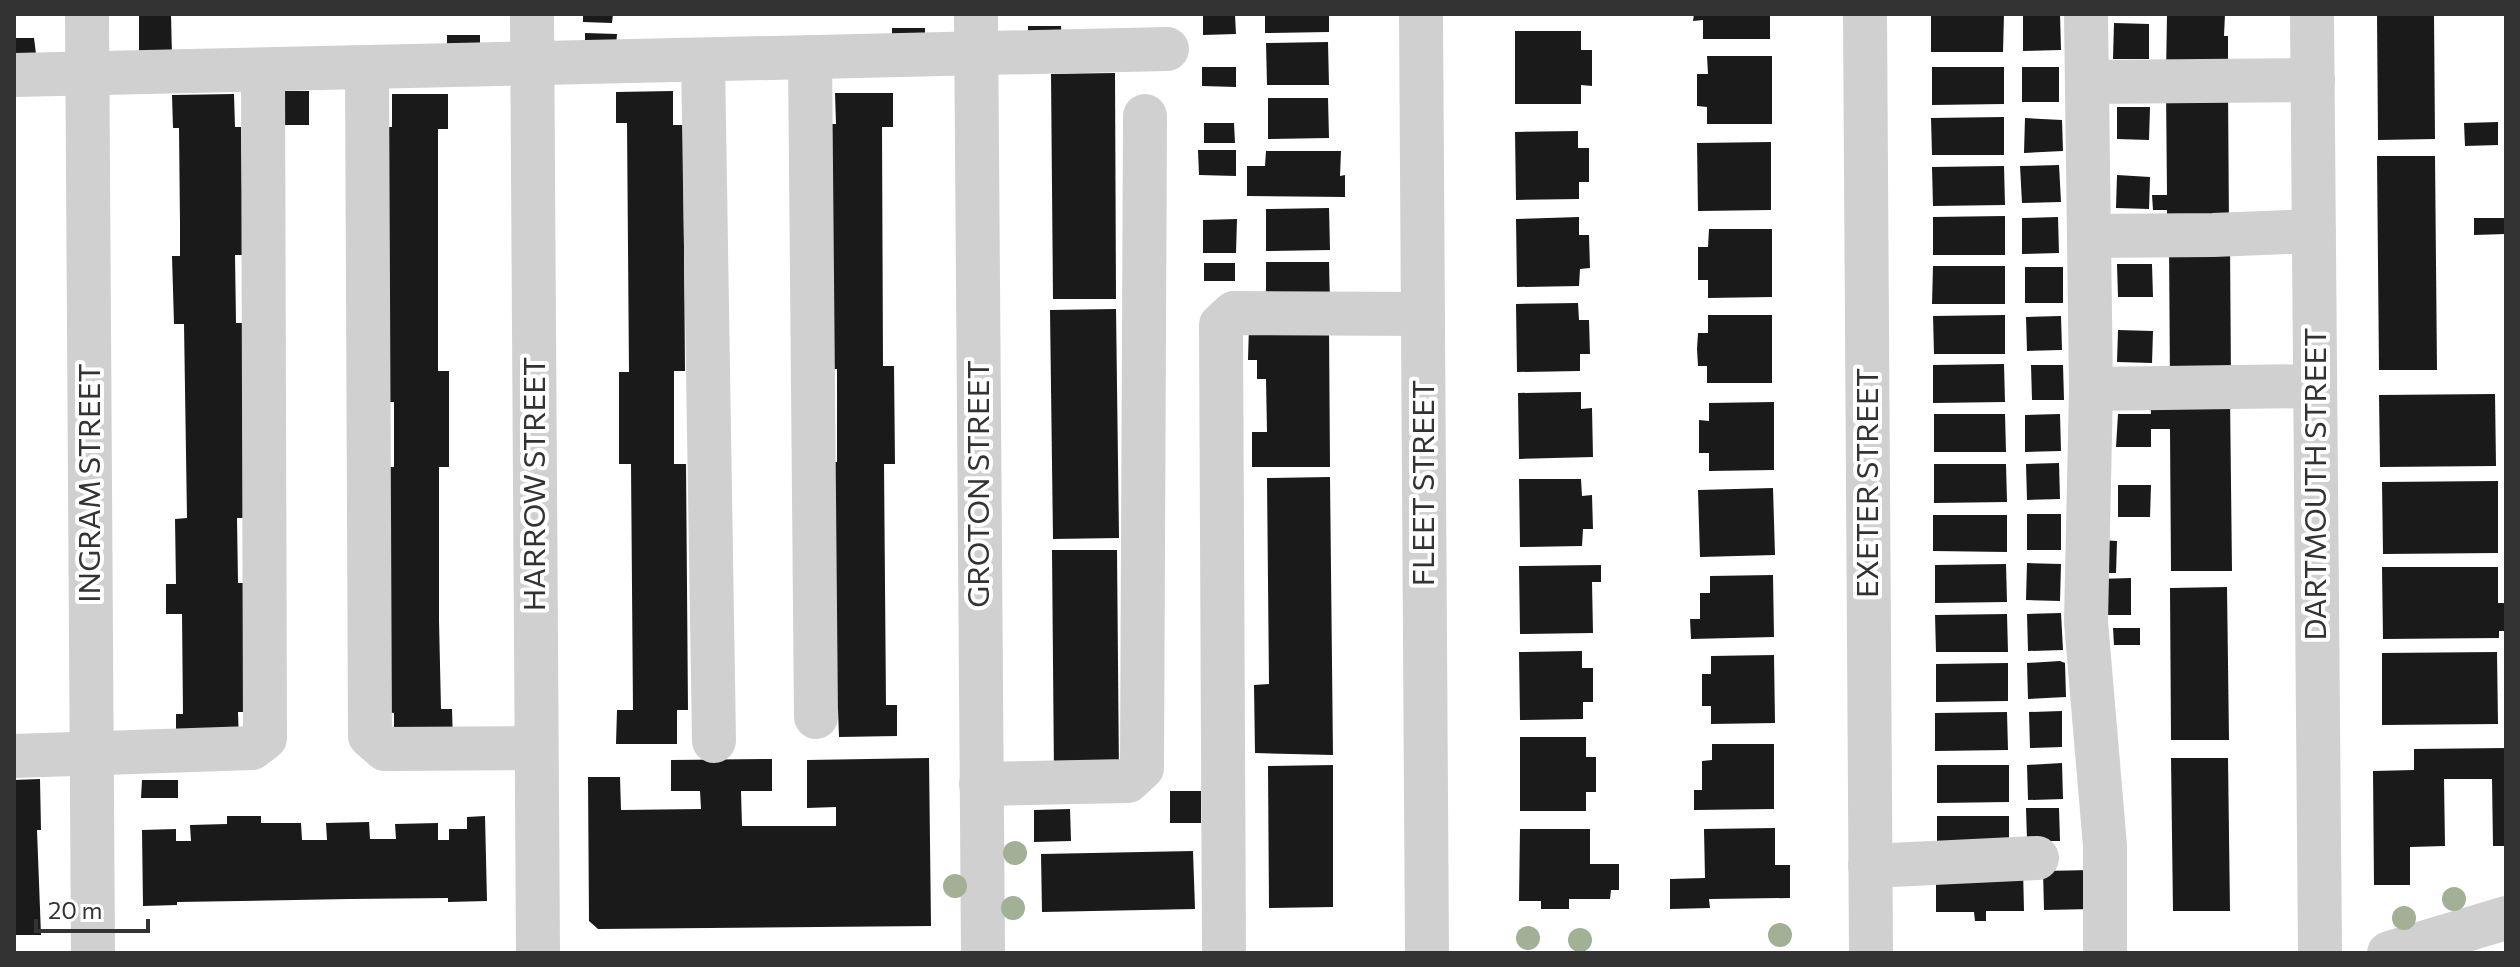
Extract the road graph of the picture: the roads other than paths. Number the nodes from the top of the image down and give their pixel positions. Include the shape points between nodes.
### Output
1 (87, 14) edge
2 (532, 14) edge
3 (1421, 14) edge
4 (1865, 14) edge
5 (2086, 14) edge
6 (2312, 14) edge
7 (976, 34) edge
8 (1167, 49) dead end
9 (810, 57) junction
10 (703, 60) junction
11 (532, 64) junction
12 (367, 67) junction
13 (263, 70) junction
14 (87, 74) junction
15 (14, 75) edge
16 (2313, 80) junction
17 (2087, 82) junction
18 (1145, 116) dead end
19 (2314, 231) junction
20 (2089, 236) junction
21 (1423, 314) junction
22 (2315, 386) junction
23 (2091, 389) junction
24 (816, 717) dead end
25 (714, 741) dead end
26 (536, 748) junction
27 (92, 754) junction
28 (14, 756) edge
29 (981, 784) junction
30 (2037, 858) dead end
31 (1870, 866) junction
32 (2506, 918) edge
33 (93, 953) edge
34 (538, 953) edge
35 (983, 953) edge
36 (1224, 953) edge
37 (1427, 953) edge
38 (1871, 953) edge
39 (2105, 953) edge
40 (2320, 953) edge
41 (2389, 953) edge

1 - 14 street, INGRAM STREET
2 - 11 street, HARROW STREET
3 - 21 street, FLEET STREET
4 - 31 street, EXETER STREET
5 - 17 street
6 - 16 street, DARTMOUTH STREET
7 - 8 street
7 - 9 street
7 - 29 street, GROTON STREET
9 - 10 street
9 - 24 street
10 - 11 street
10 - 25 street
11 - 12 street
11 - 26 street, HARROW STREET
12 - 13 street
12 - 26 street via 370,736 385,749
13 - 14 street
13 - 27 street via 265,738 252,748
14 - 15 street
14 - 27 street, INGRAM STREET
16 - 17 street
16 - 19 street, DARTMOUTH STREET
17 - 20 street
18 - 29 street via 1142,768 1128,781
19 - 20 street
19 - 22 street, DARTMOUTH STREET
20 - 23 street
21 - 36 street via 1234,313 1221,325
21 - 37 street, FLEET STREET
22 - 23 street
22 - 40 street, DARTMOUTH STREET
23 - 39 street via 2086,622 2105,846
26 - 34 street, HARROW STREET
27 - 28 street
27 - 33 street, INGRAM STREET
29 - 35 street, GROTON STREET
30 - 31 street
31 - 38 street, EXETER STREET
32 - 41 street

